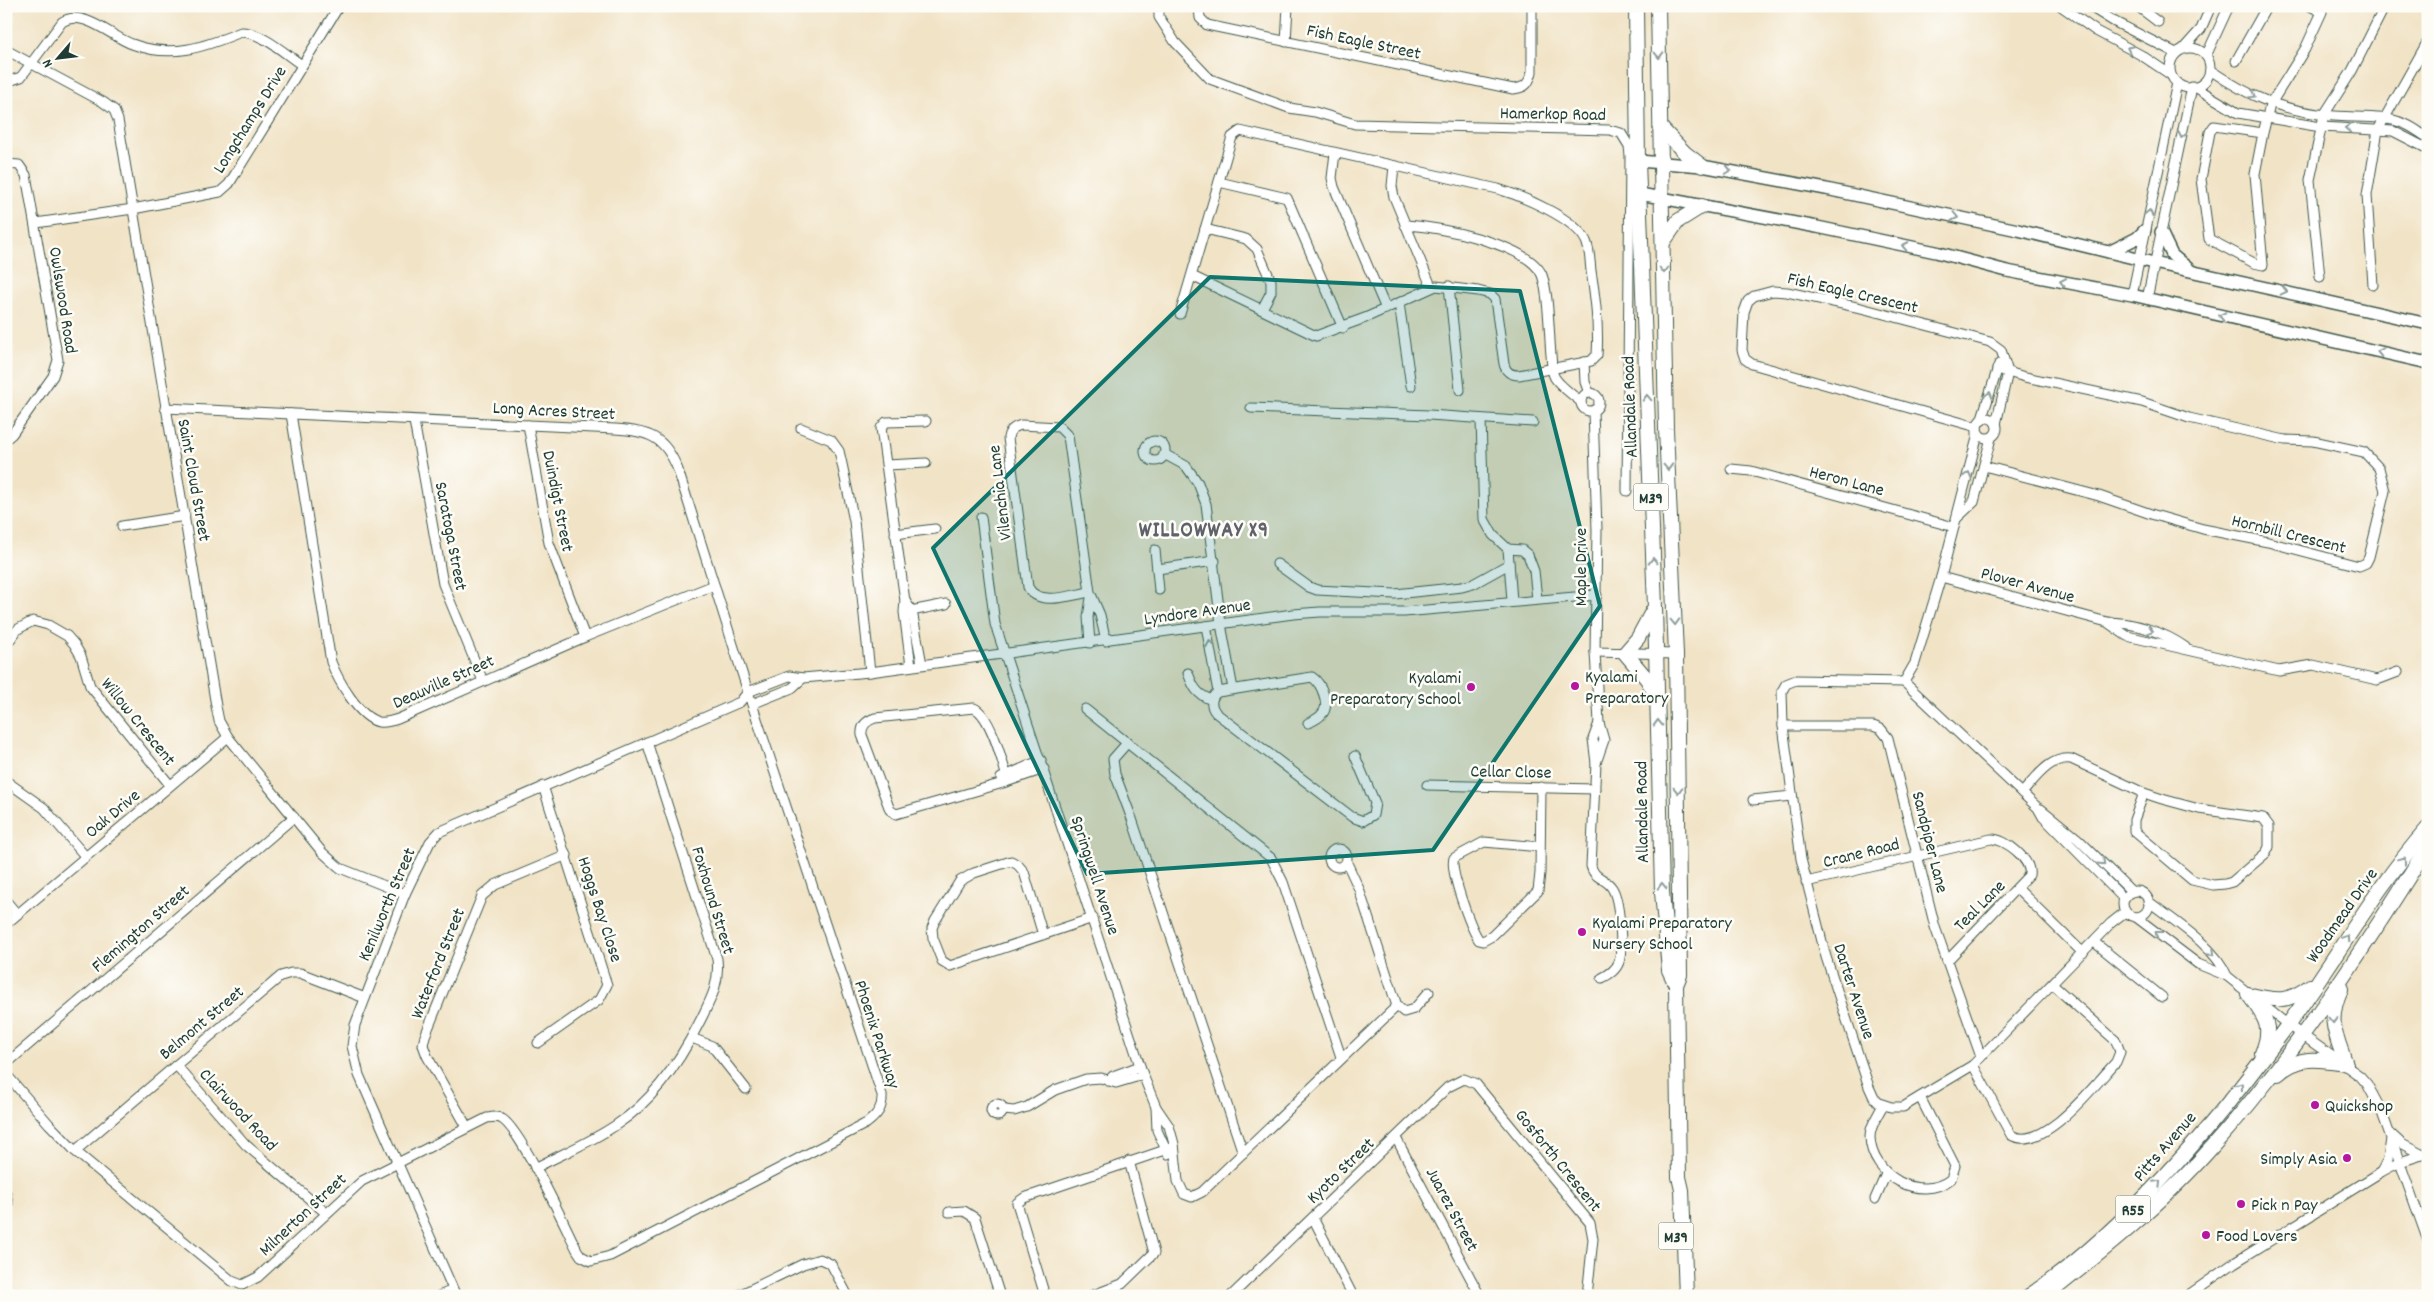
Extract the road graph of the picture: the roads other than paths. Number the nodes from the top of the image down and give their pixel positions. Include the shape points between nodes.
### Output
1 (340, 6) edge
2 (1159, 6) edge
3 (1199, 6) edge
4 (1288, 6) edge
5 (1532, 6) edge
6 (1636, 6) edge
7 (1658, 6) edge
8 (2061, 6) edge
9 (2089, 6) edge
10 (2211, 6) edge
11 (2230, 6) edge
12 (2267, 6) edge
13 (2310, 6) edge
14 (2385, 6) edge
15 (2139, 7) edge
16 (2324, 9) edge
17 (2158, 22) dead end
18 (2201, 29) junction
19 (2214, 38) junction
20 (2428, 41) edge
21 (1286, 42) junction
22 (6, 50) edge
23 (2180, 50) junction
24 (2206, 56) junction
25 (2236, 60) dead end
26 (32, 64) junction
27 (302, 65) junction
28 (2210, 70) junction
29 (2171, 75) junction
30 (6, 82) edge
31 (2177, 83) junction
32 (2194, 88) junction
33 (2270, 105) junction
34 (2324, 115) junction
35 (2267, 117) junction
36 (2383, 119) junction
37 (2321, 127) junction
38 (1661, 128) junction
39 (2378, 130) junction
40 (2263, 133) junction
41 (2428, 138) edge
42 (2428, 149) edge
43 (1335, 152) junction
44 (1638, 161) junction
45 (1662, 163) junction
46 (6, 164) edge
47 (1394, 166) junction
48 (1702, 166) junction
49 (1219, 182) junction
50 (1640, 194) junction
51 (1662, 198) junction
52 (1702, 206) junction
53 (133, 209) junction
54 (36, 223) junction
55 (1405, 225) junction
56 (1205, 229) junction
57 (2145, 230) junction
58 (2161, 232) junction
59 (1664, 241) junction
60 (2109, 252) junction
61 (2139, 260) junction
62 (2154, 263) junction
63 (2192, 271) junction
64 (1192, 276) junction
65 (2320, 277) dead end
66 (2373, 285) dead end
67 (1431, 286) junction
68 (1448, 286) junction
69 (2132, 296) junction
70 (2148, 299) junction
71 (1399, 302) junction
72 (1262, 309) junction
73 (1386, 309) junction
74 (1180, 314) dead end
75 (2428, 324) edge
76 (1343, 328) junction
77 (2002, 358) junction
78 (1584, 362) junction
79 (2428, 363) edge
80 (1553, 369) junction
81 (1997, 369) junction
82 (2008, 372) junction
83 (1411, 386) dead end
84 (1460, 390) dead end
85 (1589, 393) junction
86 (1580, 402) junction
87 (165, 408) junction
88 (1251, 408) dead end
89 (1593, 411) junction
90 (291, 414) junction
91 (1481, 419) junction
92 (414, 421) junction
93 (926, 421) dead end
94 (1533, 422) dead end
95 (1996, 424) junction
96 (528, 425) junction
97 (1978, 426) junction
98 (802, 428) dead end
99 (1991, 438) junction
100 (6, 439) edge
101 (1164, 454) dead end
102 (926, 463) dead end
103 (887, 465) junction
104 (1984, 466) junction
105 (1731, 469) dead end
106 (1627, 491) dead end
107 (185, 516) junction
108 (981, 516) dead end
109 (1955, 523) junction
110 (122, 526) dead end
111 (935, 528) dead end
112 (895, 534) junction
113 (1508, 549) junction
114 (1155, 550) dead end
115 (1214, 561) junction
116 (1277, 564) dead end
117 (1508, 564) junction
118 (1157, 569) junction
119 (1941, 577) junction
120 (714, 585) junction
121 (1159, 590) dead end
122 (1090, 595) junction
123 (1597, 595) junction
124 (1537, 599) junction
125 (1512, 601) junction
126 (946, 604) dead end
127 (1655, 607) junction
128 (908, 611) junction
129 (1221, 624) junction
130 (1206, 626) junction
131 (584, 637) junction
132 (1106, 641) junction
133 (1090, 643) junction
134 (6, 645) edge
135 (1595, 652) junction
136 (1625, 653) junction
137 (1005, 654) junction
138 (1656, 654) junction
139 (1676, 654) junction
140 (922, 664) junction
141 (911, 666) junction
142 (870, 672) junction
143 (2398, 672) dead end
144 (1188, 673) dead end
145 (803, 678) junction
146 (483, 681) junction
147 (1904, 682) junction
148 (1233, 689) junction
149 (748, 692) junction
150 (1218, 692) junction
151 (1657, 696) junction
152 (1212, 700) junction
153 (740, 702) junction
154 (752, 704) junction
155 (1085, 709) dead end
156 (1308, 723) dead end
157 (1783, 726) junction
158 (228, 737) junction
159 (647, 742) junction
160 (1128, 742) junction
161 (1355, 756) dead end
162 (1042, 764) junction
163 (1004, 779) junction
164 (6, 781) edge
165 (170, 785) junction
166 (1427, 785) dead end
167 (543, 786) junction
168 (1541, 788) junction
169 (1595, 789) junction
170 (2022, 793) junction
171 (2144, 793) junction
172 (1792, 796) junction
173 (1753, 800) dead end
174 (2038, 808) junction
175 (294, 817) junction
176 (2428, 828) edge
177 (2428, 846) edge
178 (1540, 847) junction
179 (567, 854) junction
180 (1917, 855) junction
181 (85, 856) junction
182 (1346, 863) dead end
183 (2030, 868) joint
184 (1806, 882) junction
185 (2018, 889) junction
186 (2132, 892) junction
187 (405, 894) junction
188 (2124, 899) junction
189 (6, 901) edge
190 (2148, 901) junction
191 (2125, 912) junction
192 (17, 914) junction
193 (2136, 917) junction
194 (1093, 918) junction
195 (6, 924) edge
196 (1043, 935) junction
197 (2094, 942) junction
198 (2083, 953) junction
199 (2354, 958) junction
200 (1947, 961) junction
201 (2226, 976) junction
202 (1602, 978) dead end
203 (2319, 979) junction
204 (2053, 984) junction
205 (1676, 985) junction
206 (1430, 992) dead end
207 (2249, 995) junction
208 (2162, 997) dead end
209 (365, 998) junction
210 (1397, 1006) junction
211 (2288, 1025) junction
212 (2302, 1035) junction
213 (692, 1038) junction
214 (538, 1043) dead end
215 (1341, 1057) junction
216 (1981, 1057) junction
217 (2258, 1063) junction
218 (6, 1064) edge
219 (2346, 1064) junction
220 (176, 1065) junction
221 (1973, 1065) junction
222 (1142, 1071) junction
223 (6, 1074) edge
224 (1476, 1084) joint
225 (746, 1089) dead end
226 (2259, 1093) junction
227 (1920, 1097) junction
228 (1883, 1105) junction
229 (1156, 1107) junction
230 (1004, 1110) dead end
231 (467, 1127) junction
232 (2390, 1135) junction
233 (1396, 1138) junction
234 (1174, 1147) junction
235 (1165, 1149) junction
236 (75, 1151) junction
237 (1243, 1153) junction
238 (2425, 1154) edge
239 (1129, 1161) junction
240 (2400, 1162) junction
241 (398, 1164) junction
242 (1176, 1164) junction
243 (535, 1168) junction
244 (2381, 1172) junction
245 (1886, 1174) junction
246 (1679, 1177) junction
247 (6, 1193) edge
248 (1875, 1199) dead end
249 (6, 1212) edge
250 (949, 1212) dead end
251 (326, 1213) junction
252 (1313, 1218) junction
253 (2428, 1241) edge
254 (610, 1256) joint
255 (455, 1293) edge
256 (439, 1296) edge
257 (737, 1296) edge
258 (848, 1296) edge
259 (1000, 1296) edge
260 (1045, 1296) edge
261 (1091, 1296) edge
262 (1231, 1296) edge
263 (1353, 1296) edge
264 (1480, 1296) edge
265 (1587, 1296) edge
266 (1678, 1296) edge
267 (1686, 1296) edge
268 (2029, 1296) edge
269 (2046, 1296) edge
270 (2187, 1296) edge

1 - 27 street, Longchamps Drive
2 - 106 street, Hamerkop Road via 1159,17 1175,42 1206,76 1288,108 1355,124 1621,132 1630,151
3 - 21 street, Fish Eagle Street via 1200,18 1207,25
4 - 21 street
5 - 21 street, Fish Eagle Street via 1532,72 1524,87 1509,89
6 - 44 main road, Allandale Road / M39
7 -> 38 main road, Allandale Road / M39
29 -> 8 street via 2096,31
9 - 23 street via 2113,21
10 - 18 street
11 - 19 street
12 - 25 street
13 - 16 street
14 - 34 street via 2352,71
15 - 17 street
16 - 33 street via 2305,49
18 - 19 street
18 - 23 street
19 - 24 street
20 - 36 street
22 - 26 street, Saint Cloud Street
23 - 24 street via 2199,49
23 - 29 street via 2170,66
24 - 28 street
26 - 27 street via 62,22 76,17 131,44 166,51 200,48 247,32
26 - 30 street via 17,80
26 - 53 street, Saint Cloud Street via 114,110
27 - 53 street, Longchamps Drive via 229,184 220,192
28 - 32 street via 2207,79
28 -> 33 street
29 - 31 street
31 - 32 street via 2185,88
57 -> 31 street
32 - 35 street via 2238,113
32 -> 58 street
33 - 34 street
33 - 35 street
34 - 36 street
34 - 37 street
35 - 37 street
35 - 40 street
36 - 39 street
36 - 41 street via 2404,123
39 -> 37 street
37 - 65 street via 2310,180
38 - 45 main road, Allandale Road / M39
38 - 48 main road
39 - 42 street via 2398,133
39 - 66 street via 2367,195
40 - 40 street via 2214,126 2210,132 2202,180 2209,239 2254,263 2263,264 2255,174
43 - 47 street
43 - 49 street via 1237,131 1232,137
43 - 73 street via 1334,187
44 - 45 street
44 - 50 main road, Allandale Road / M39
45 - 48 street
45 - 51 main road, Allandale Road / M39
46 - 54 street, Owlswood Road via 19,165 24,171
47 - 55 street via 1392,193
47 - 78 street via 1506,191 1567,220 1575,227 1588,246 1598,319 1597,355 1593,360
48 -> 60 street via 1826,189
49 - 56 street
49 - 76 street via 1287,198
50 - 51 street
127 -> 50 main road, Allandale Road / M39
51 - 52 street
51 - 59 main road, Allandale Road / M39
52 - 59 main road via 1678,220
69 -> 52 street via 2007,271 1936,252
53 - 54 street, Longchamps Drive
53 - 87 street, Saint Cloud Street
54 - 100 street, Owlswood Road via 57,364 53,376
55 - 67 street
55 - 80 street via 1492,243 1533,264 1540,271 1544,286
56 - 64 street
56 - 72 street via 1246,239 1257,249 1271,281 1271,292
57 - 60 street via 2137,238
57 - 61 street
58 - 62 street
58 - 63 street via 2172,254
59 -> 139 main road, Allandale Road / M39 via 1666,429
60 - 61 street
61 - 62 street
61 - 69 street
62 - 63 street
62 - 70 street
63 -> 75 street
64 - 72 street
64 - 74 street
67 - 68 street
67 - 71 street
68 - 80 street via 1484,293 1495,299 1508,373 1519,375
68 - 84 street
69 - 70 street
79 -> 70 street
71 - 73 street
71 - 83 street
72 - 76 street via 1316,336
73 - 76 street
77 - 81 street
77 - 82 street, Fish Eagle Crescent
77 - 97 street, Fish Eagle Crescent via 2000,348 1990,342 1787,292 1773,291 1754,296 1745,306 1741,344 1745,359 1752,364
78 - 80 street
78 - 85 street via 1584,382
80 - 86 street via 1556,379
81 - 82 street, Hornbill Crescent
97 -> 81 street
82 - 95 street
82 - 104 street, Hornbill Crescent via 2142,402 2189,418 2285,440 2313,441 2364,452 2379,468 2385,491 2369,557 2364,564 2356,566 2268,542 2203,529 2099,496
85 - 86 street
85 - 89 street via 1597,396 1599,401
86 - 89 street via 1584,410
87 - 90 street, Long Acres Street
87 - 107 street, Saint Cloud Street
88 - 91 street
89 - 123 street, Maple Drive
90 - 92 street, Long Acres Street
90 - 146 street, Deauville Street via 332,662 344,687 369,717 378,722 389,722
91 - 94 street
91 - 113 street via 1484,519
92 - 96 street, Long Acres Street
92 - 146 street, Saratoga Street via 443,584
93 - 103 street via 884,423 881,428
95 - 97 street via 1991,419
95 - 99 street via 1996,433
96 - 120 street, Long Acres Street via 627,430 645,432 658,439 673,457
96 - 131 street, Duindigt Street via 551,552
97 - 99 street via 1981,436
109 -> 97 street
98 - 142 street via 831,440 842,464 854,521
99 - 104 street
101 - 115 street via 1182,462 1198,483 1206,504
102 - 103 street
103 - 112 street
104 - 109 street via 1974,502
105 - 109 street, Heron Lane via 1751,471
107 - 110 street
107 - 158 street, Saint Cloud Street via 218,715
108 - 137 street, Springwell Avenue via 993,612
109 - 119 street
111 - 112 street
112 - 128 street
113 - 117 street
113 - 124 street via 1524,551 1531,559
114 - 118 street
115 - 118 street
115 - 129 street
116 - 117 street via 1315,590 1372,594 1462,587
117 - 125 street
118 - 121 street
119 - 143 street, Plover Avenue via 2107,622 2127,636 2279,672 2313,664 2377,680
119 - 147 street via 1915,663
120 - 131 street, Deauville Street
120 - 149 street, Long Acres Street
122 - 122 street, Vilenchia Lane via 1068,436 1057,427 1015,427 1008,438 1028,587 1032,594 1042,598
122 - 132 street, Vilenchia Lane via 1100,615
122 - 133 street, Vilenchia Lane
123 - 124 street, Lyndore Avenue
123 - 135 street, Maple Drive
124 - 125 street, Lyndore Avenue
125 - 129 street, Lyndore Avenue via 1404,612 1320,612
126 - 128 street
127 - 136 main road via 1638,638
127 - 138 main road, Allandale Road / M39
128 - 140 street
128 - 141 street
129 - 130 street, Lyndore Avenue
129 - 148 street
130 - 132 street, Lyndore Avenue
150 -> 130 street
131 - 146 street, Deauville Street
132 - 133 street, Lyndore Avenue
133 - 137 street, Lyndore Avenue
134 - 165 street, Willow Crescent via 18,629 33,621 67,636 81,656 90,686
135 - 136 street
135 - 169 street, Maple Drive via 1599,723 1593,740
136 - 138 street
136 - 151 main road
137 - 140 street, Lyndore Avenue
137 - 162 street, Springwell Avenue
138 - 139 street
138 - 151 main road, Allandale Road / M39
139 -> 205 main road, Allandale Road / M39 via 1680,899 1680,975
140 - 141 street, Lyndore Avenue
141 - 142 street, Lyndore Avenue
142 - 145 street, Lyndore Avenue
144 - 152 street via 1194,689 1202,697
145 - 149 street, Lyndore Avenue via 789,676
145 - 154 street, Lyndore Avenue via 792,688
147 - 157 street, Darter Avenue via 1791,682 1782,692
147 - 170 street
148 - 150 street
148 - 156 street via 1312,677 1319,685 1326,706 1322,715
149 - 153 street, Kenilworth Street
149 - 154 street, Long Acres Street
150 - 152 street
205 -> 151 main road, Allandale Road / M39 via 1669,970 1662,892
152 - 161 street via 1216,713 1352,817 1363,821 1373,815 1374,803
153 - 154 street
153 - 159 street, Kenilworth Street
154 - 254 street, Phoenix Parkway via 882,1103 877,1114 867,1123
155 - 160 street
157 - 172 street, Darter Avenue
157 - 180 street, Sandpiper Lane via 1873,726 1881,729 1888,738
158 - 165 street, Oak Drive
158 - 175 street, Saint Cloud Street
159 - 167 street, Kenilworth Street
159 - 213 street, Foxhound Street via 717,959 719,973 715,991
160 - 215 street via 1264,851 1276,866
160 - 237 street via 1114,759 1115,774
162 - 163 street
162 - 194 street, Springwell Avenue
163 - 163 street via 979,791 894,814 862,735 863,725 879,718 974,708 988,723
164 - 181 street via 44,808
165 - 181 street, Oak Drive
166 - 168 street, Cellar Close
167 - 179 street, Hoggs Bay Close
167 - 187 street, Kenilworth Street via 439,832 430,842
168 - 169 street, Cellar Close
168 - 178 street
169 - 202 street, Maple Drive via 1591,866 1595,876 1610,885 1615,894 1619,933 1618,964
170 - 171 street via 2049,765 2065,759 2078,761
170 - 174 street
171 - 171 street via 2199,809 2263,818 2269,826 2268,850 2232,882 2213,885 2192,880 2134,831 2134,820
172 - 173 street
172 - 184 street, Darter Avenue
174 -> 186 street via 2070,832
174 - 188 street via 2043,817
175 - 187 street, Saint Cloud Street via 322,852 340,868
175 - 218 street, Flemington Street
203 -> 176 main road, Woodmead Drive / R55 via 2350,931
177 - 199 main road, Woodmead Drive / R55
178 - 178 street via 1538,891 1492,936 1479,940 1453,870 1454,858 1484,842
179 - 214 street, Hoggs Bay Close via 607,985 599,1000
179 - 231 street, Waterford Street via 495,885 482,896 425,1036 423,1045 427,1056
180 - 183 street, Crane Road via 1998,839
180 - 184 street, Crane Road
180 - 200 street, Sandpiper Lane
181 - 192 street, Oak Drive
182 - 210 street via 1359,889
183 - 185 street, Teal Lane
184 - 228 street, Darter Avenue via 1826,957 1869,1087
185 - 198 street
185 - 200 street, Teal Lane
186 - 188 street
186 - 190 street via 2141,892
187 - 209 street, Kenilworth Street
188 - 191 street
189 - 192 street
190 - 193 street via 2144,914
190 -> 201 street via 2210,950 2223,966
191 - 193 street
191 - 197 street
192 - 195 street, Oak Drive
201 -> 193 street via 2198,964
194 - 196 street
194 - 222 street, Springwell Avenue
196 - 196 street via 950,966 941,959 932,928 960,881 1011,861 1024,872
197 - 198 street
197 - 208 street
198 - 204 street
199 - 212 main road, Woodmead Drive / R55
199 -> 219 main road via 2335,1002 2332,1020
200 - 216 street, Sandpiper Lane
201 - 207 street
203 - 207 main road via 2289,999 2272,1000
203 - 211 main road, Woodmead Drive / R55
204 - 216 street
204 - 221 street via 2116,1041 2120,1052 2116,1062 2061,1120 2026,1138 2011,1135
205 - 246 main road, Allandale Road / M39
206 - 210 street via 1410,1012 1404,1012
207 - 211 street
207 - 217 main road via 2268,1029
209 - 220 street, Belmont Street via 300,973 287,973
209 - 241 street, Kenilworth Street via 353,1032 353,1056
210 - 215 street
211 - 212 street
211 - 217 main road, Pitts Avenue / R55
212 - 219 street
212 - 226 main road, Pitts Avenue / R55
213 - 225 street via 716,1050
213 - 243 street, Foxhound Street via 675,1067 629,1115 605,1132
215 - 237 street
216 - 221 street
268 -> 217 main road, Pitts Avenue / R55 via 2128,1214 2170,1171
219 - 226 main road via 2315,1059 2297,1062 2285,1068
219 - 232 street via 2367,1084
220 - 236 street, Belmont Street
220 - 251 street, Clairwood Road via 239,1139
221 - 227 street
222 - 229 street, Springwell Avenue
222 - 230 street via 1116,1083 1101,1078 1077,1081 1027,1107
223 - 236 street, Milnerton Street
224 - 233 street, Kyoto Street via 1470,1080 1457,1081
224 - 265 street, Gosforth Crescent via 1590,1223 1593,1239
226 - 269 main road, Pitts Avenue / R55 via 2177,1183
227 - 228 street via 1903,1106
227 - 245 street via 1953,1160 1954,1175 1945,1184 1926,1189
228 - 245 street via 1872,1129 1871,1141
229 - 234 street via 1170,1126
229 - 235 street via 1157,1130
231 - 241 street, Milnerton Street
231 - 243 street, Milnerton Street via 487,1118 502,1119 513,1130
232 - 238 street
232 - 240 street
232 - 244 street via 2388,1159
233 - 252 street, Kyoto Street
233 - 264 street, Juarez Street
234 - 235 street
234 - 242 street
235 - 239 street
235 - 242 street
236 - 251 street, Milnerton Street via 239,1285 248,1284 258,1277
237 - 242 street via 1202,1192 1192,1197 1180,1188
238 - 240 street
239 - 260 street via 1017,1203
239 - 261 street via 1154,1253 1122,1284
240 - 244 street
240 - 253 street
241 - 251 street, Milnerton Street via 362,1181
241 - 255 street, Kenilworth Street
243 - 254 street, Milnerton Street via 581,1256 591,1261
244 - 270 street
245 - 248 street
246 - 266 main road, Allandale Road / M39 via 1674,1189
246 - 267 main road, Allandale Road / M39
247 - 249 street
250 - 259 street via 964,1211 975,1218
252 - 262 street, Kyoto Street
252 - 263 street
255 - 256 street
257 - 258 street via 820,1259 830,1264

